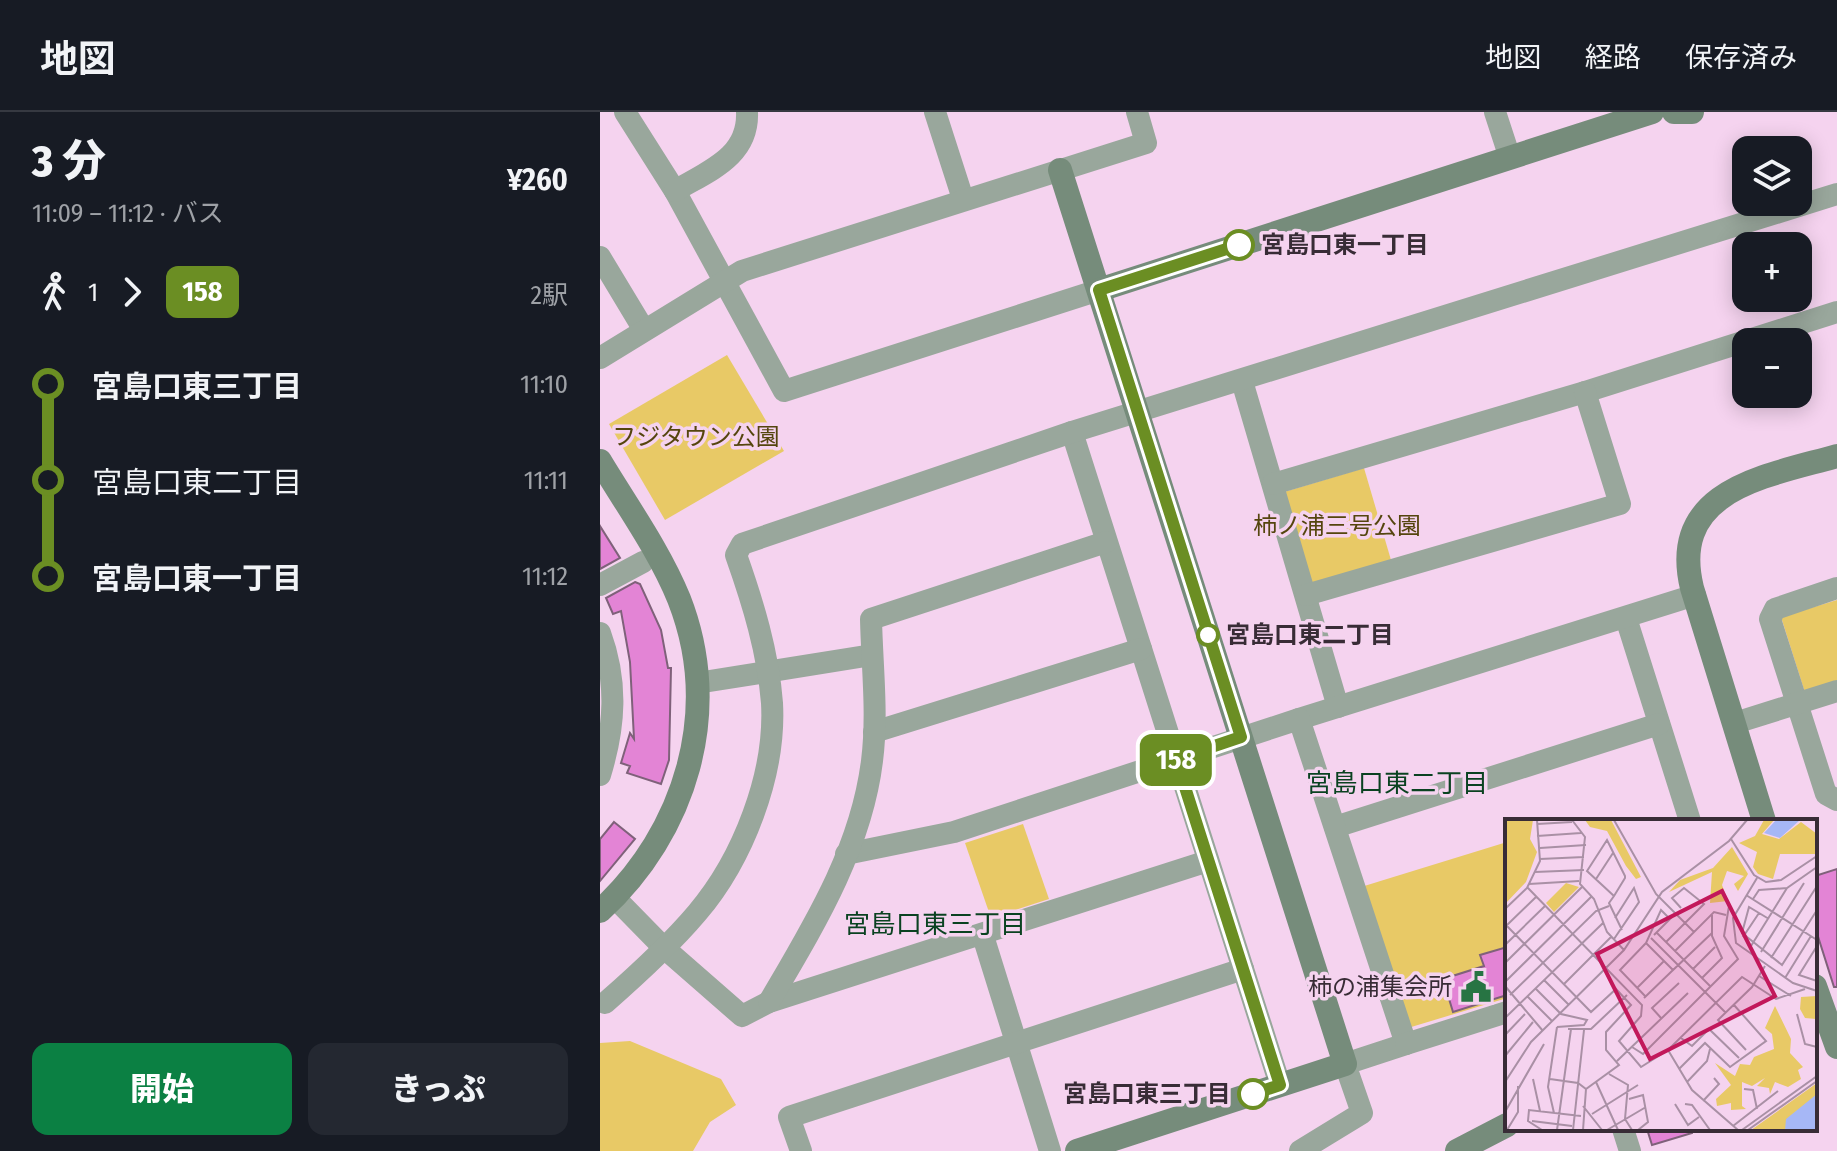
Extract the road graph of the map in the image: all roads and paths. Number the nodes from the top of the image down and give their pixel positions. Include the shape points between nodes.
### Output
1 (625, 112) edge
2 (747, 112) edge
3 (935, 112) edge
4 (1137, 112) edge
5 (1495, 112) edge
6 (1652, 112) edge
7 (1674, 112) edge
8 (1692, 112) edge
9 (1510, 158) junction
10 (1060, 170) junction
11 (675, 191) junction
12 (1837, 194) edge
13 (963, 199) junction
14 (600, 257) edge
15 (724, 282) junction
16 (1099, 290) junction
17 (1837, 312) edge
18 (644, 330) junction
19 (600, 358) edge
20 (1242, 381) junction
21 (1585, 392) junction
22 (1137, 412) junction
23 (1072, 432) junction
24 (1837, 456) edge
25 (600, 461) edge
26 (1273, 484) junction
27 (1106, 542) junction
28 (643, 562) dead end
29 (600, 585) edge
30 (1837, 588) edge
31 (1306, 595) junction
32 (1695, 595) junction
33 (1626, 618) junction
34 (600, 633) edge
35 (1141, 649) junction
36 (872, 655) junction
37 (768, 671) junction
38 (697, 683) junction
39 (1837, 691) edge
40 (1799, 703) junction
41 (607, 705) edge
42 (1338, 707) junction
43 (1299, 719) junction
44 (1735, 723) junction
45 (1659, 724) junction
46 (874, 732) junction
47 (1241, 737) junction
48 (1176, 759) junction
49 (600, 775) edge
50 (1837, 800) edge
51 (1689, 819) edge
52 (1763, 819) edge
53 (1335, 827) junction
54 (846, 854) junction
55 (1208, 861) junction
56 (607, 904) edge
57 (983, 936) junction
58 (663, 947) junction
59 (1243, 969) junction
60 (1822, 999) edge
61 (769, 1002) junction
62 (605, 1003) dead end
63 (1505, 1013) edge
64 (1018, 1042) junction
65 (1406, 1044) junction
66 (1837, 1047) edge
67 (1345, 1064) junction
68 (1280, 1085) junction
69 (1505, 1126) edge
70 (1624, 1131) edge
71 (1118, 1145) edge
72 (801, 1151) edge
73 (1050, 1151) edge
74 (1077, 1151) edge
75 (1300, 1151) edge
76 (1457, 1151) edge
77 (1630, 1151) edge

1 - 11 street
2 - 11 street via 743,143 731,157
3 - 13 street
4 - 10 street via 1146,143
5 - 9 street
6 - 9 street
7 - 8 street
9 - 16 street
10 - 13 street
10 - 16 street
11 - 15 street
12 - 20 street
13 - 15 street via 742,271
14 - 18 street
15 - 16 street via 784,391
15 - 18 street
16 - 22 street
17 - 21 street
18 - 19 street
20 - 22 street
20 - 26 street
21 - 26 street
21 - 31 street via 1620,504
22 - 23 street
22 - 47 street
23 - 27 street
23 - 37 street via 742,544 736,555
24 - 32 street via 1742,483 1710,506 1690,549
25 - 38 street via 679,600
26 - 31 street
27 - 35 street
27 - 36 street via 871,619
28 - 29 street
30 - 40 street via 1775,609 1770,619 1796,680
31 - 42 street
32 - 33 street
32 - 44 street
33 - 42 street
33 - 45 street
34 - 41 street via 610,664
35 - 46 street
35 - 48 street
36 - 37 street
36 - 46 street
37 - 38 street
37 - 58 street via 769,746 750,819 705,902
38 - 56 street via 695,740 681,795 656,846
39 - 40 street
40 - 44 street
40 - 50 street via 1826,794
41 - 49 street via 611,736
42 - 43 street
43 - 47 street
43 - 53 street
44 - 52 street
45 - 51 street
45 - 53 street
46 - 54 street via 872,764
47 - 48 street
47 - 67 street
48 - 54 street via 954,832
48 - 55 street
53 - 65 street
54 - 61 street via 831,898
55 - 57 street
55 - 59 street
56 - 58 street
57 - 61 street
57 - 64 street
58 - 61 street via 742,1016
58 - 62 street
59 - 64 street
59 - 68 street
60 - 66 street
63 - 65 street
64 - 72 street via 789,1117
64 - 73 street
65 - 67 street
67 - 68 street
67 - 75 street via 1362,1113
68 - 71 street
69 - 76 street
70 - 77 street
71 - 74 street

